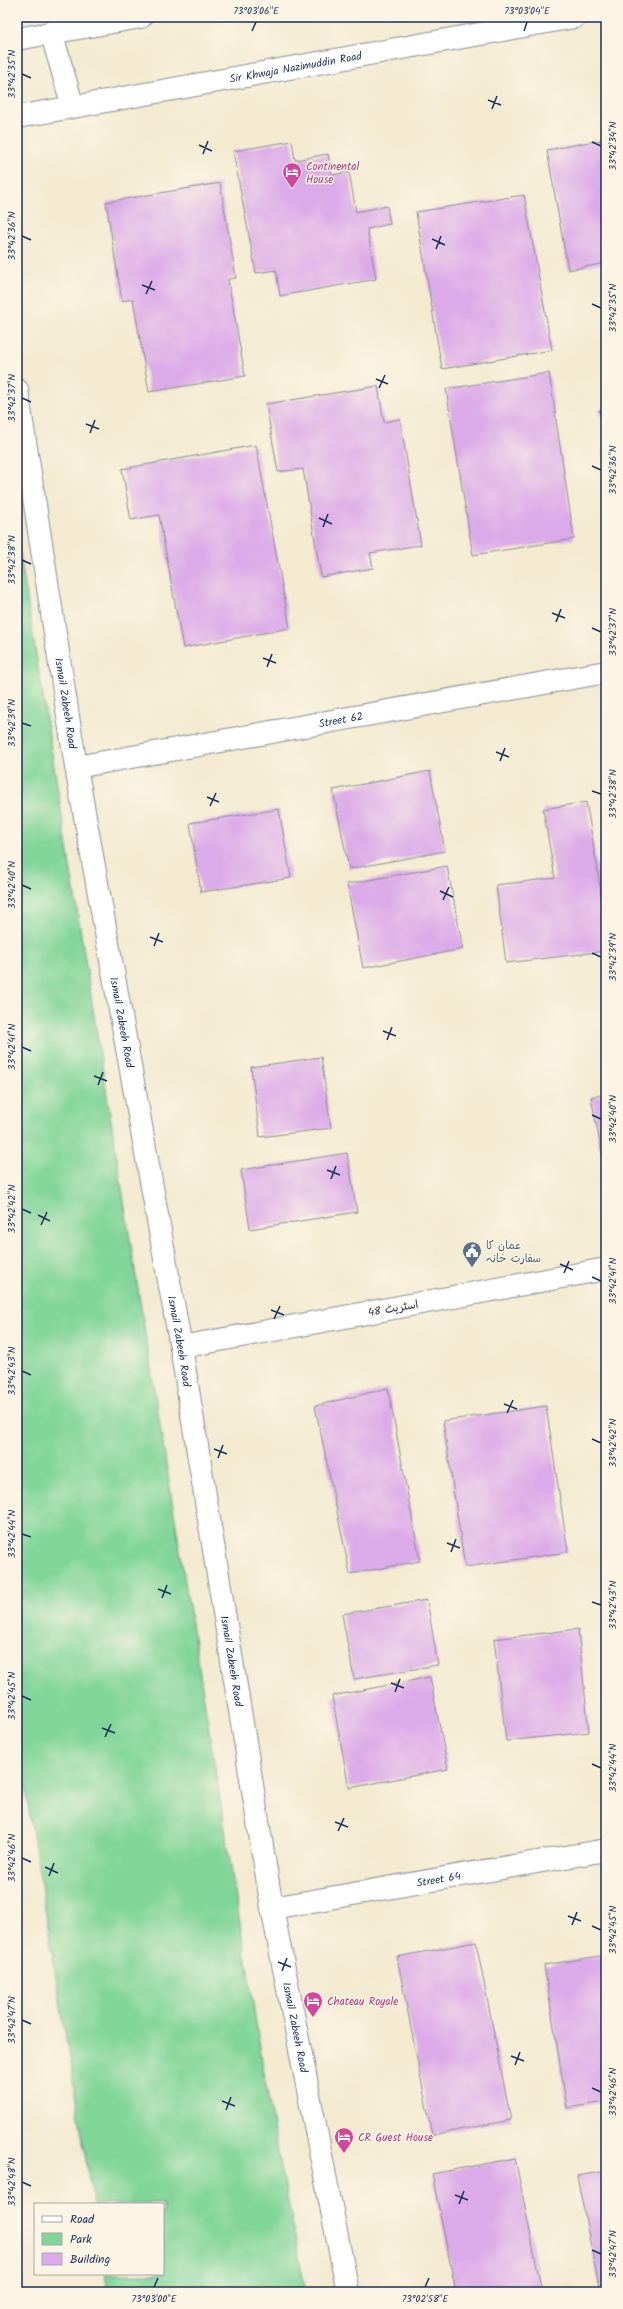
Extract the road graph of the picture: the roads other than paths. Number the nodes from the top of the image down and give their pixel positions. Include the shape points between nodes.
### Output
1 (141, 17) edge
2 (575, 17) edge
3 (51, 32) junction
4 (17, 40) edge
5 (73, 107) junction
6 (17, 117) edge
7 (17, 390) edge
8 (606, 672) edge
9 (76, 767) junction
10 (606, 1269) edge
11 (181, 1347) junction
12 (606, 1850) edge
13 (272, 1908) junction
14 (348, 2292) edge

1 - 3 street
2 - 5 street, Sir Khwaja Nazimuddin Road
3 - 4 street
3 - 5 street
5 - 6 street, Sir Khwaja Nazimuddin Road
7 - 9 street, Ismail Zabeeh Road
8 - 9 street, Street 62
9 - 11 street, Ismail Zabeeh Road
10 - 11 street, اسٹریٹ 48
11 - 13 street, Ismail Zabeeh Road
12 - 13 street, Street 64
13 - 14 street, Ismail Zabeeh Road

